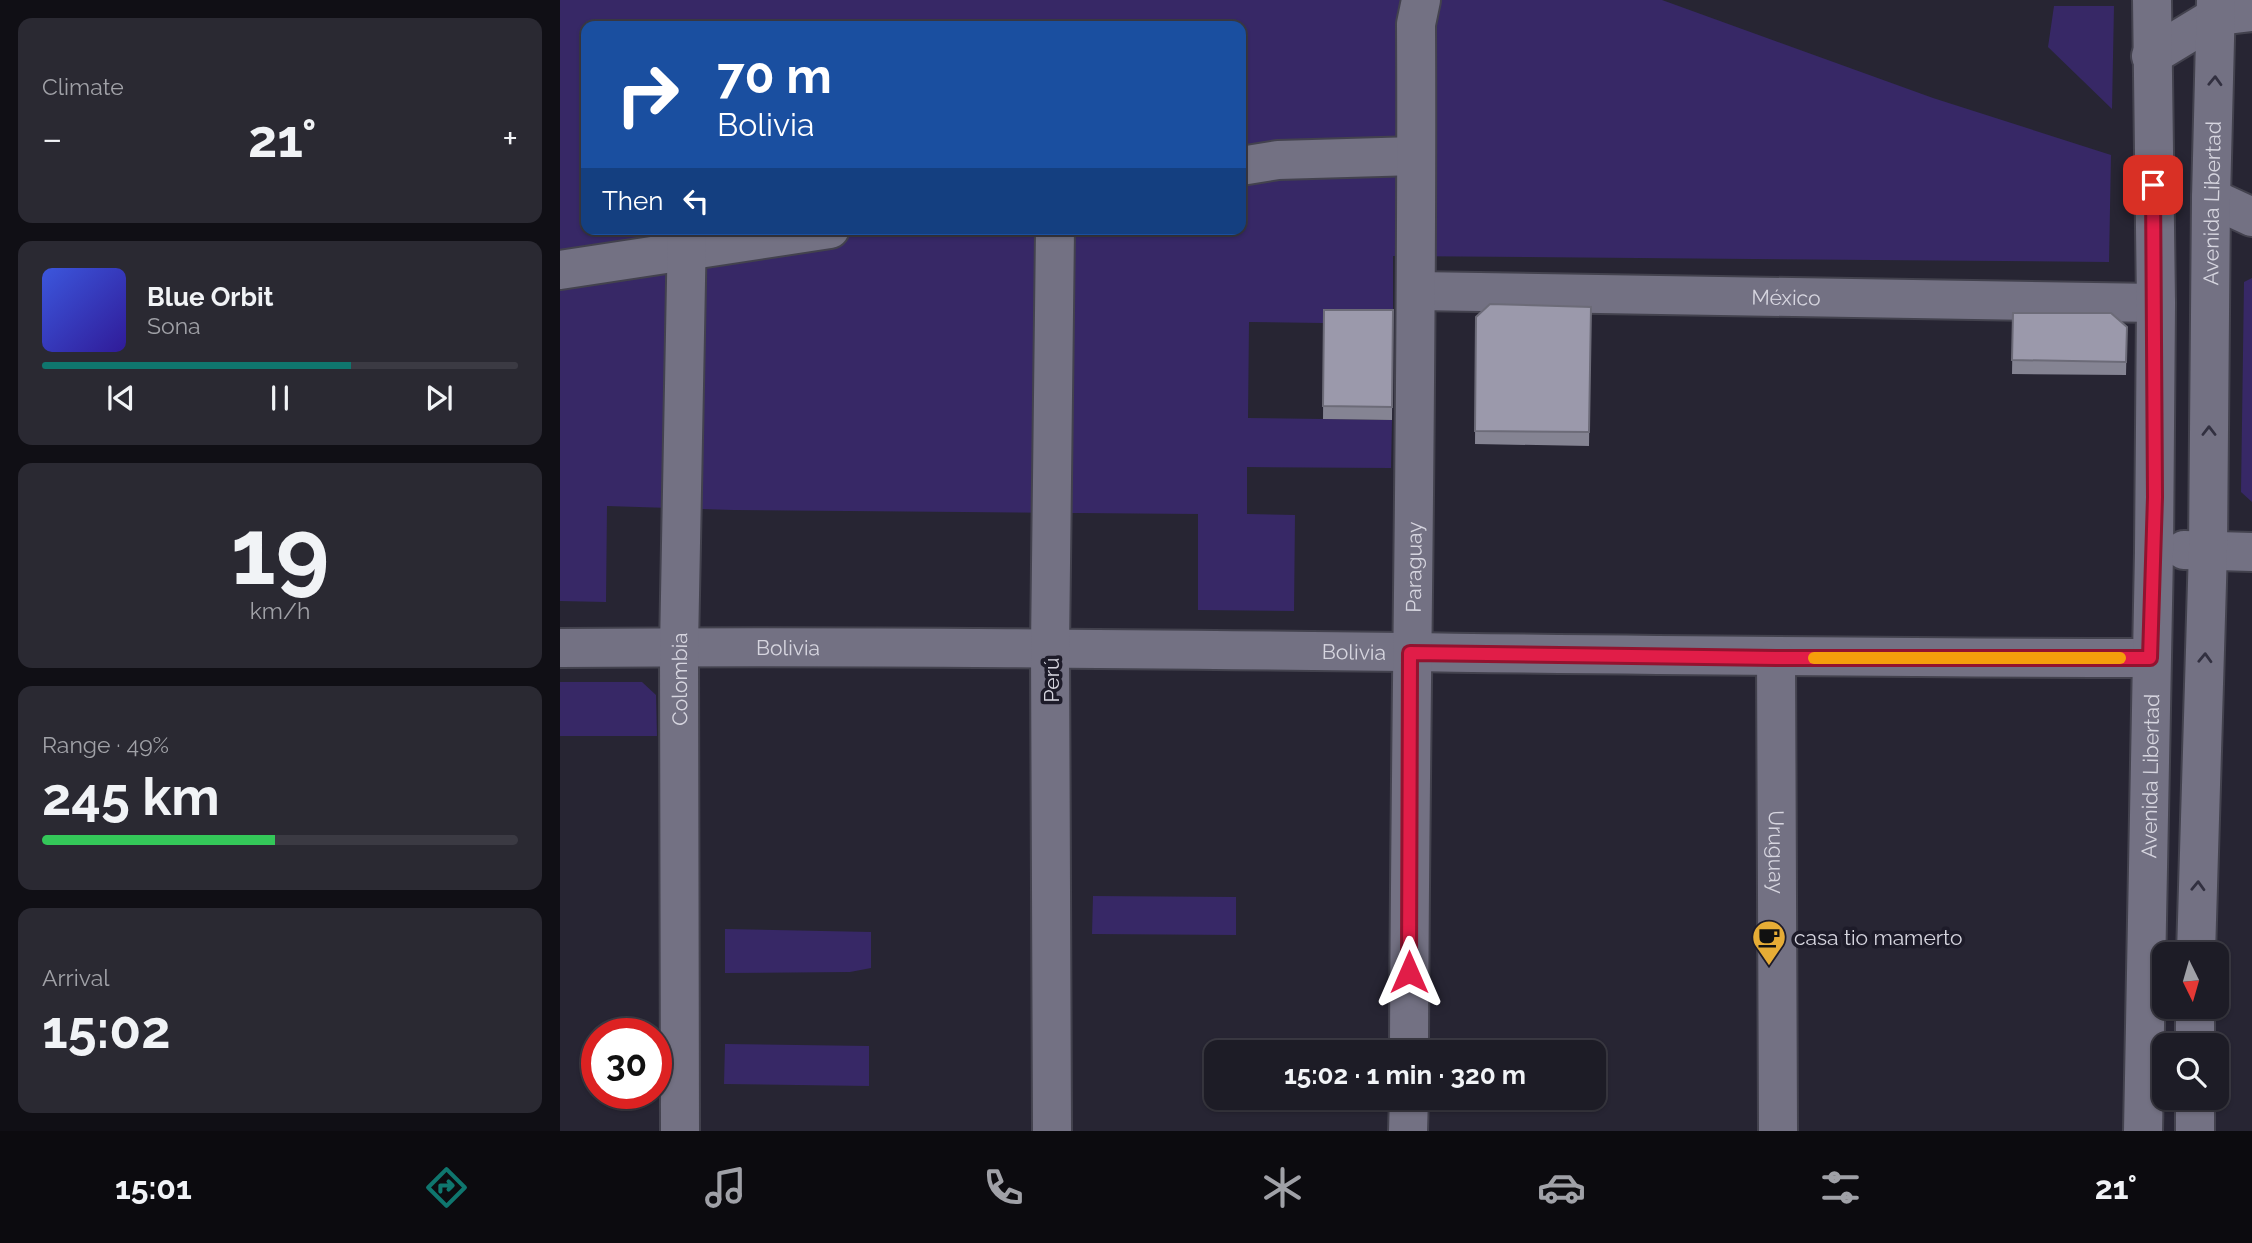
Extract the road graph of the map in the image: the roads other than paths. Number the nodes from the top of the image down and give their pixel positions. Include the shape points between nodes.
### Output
1 (1421, 0) edge
2 (2152, 0) edge
3 (2228, 9) edge
4 (2151, 55) junction
5 (1416, 156) junction
6 (1246, 165) edge
7 (2211, 198) junction
8 (2252, 217) edge
9 (752, 235) edge
10 (1055, 235) edge
11 (687, 240) edge
12 (560, 270) edge
13 (1417, 291) junction
14 (2156, 303) junction
15 (2208, 549) junction
16 (2154, 552) junction
17 (2252, 552) edge
18 (560, 648) edge
19 (679, 648) junction
20 (1051, 648) junction
21 (1410, 653) junction
22 (1776, 658) junction
23 (2150, 658) junction
24 (2196, 942) edge
25 (1409, 1040) edge
26 (1409, 1110) edge
27 (2195, 1110) edge
28 (680, 1131) edge
29 (1052, 1131) edge
30 (1408, 1131) edge
31 (1778, 1131) edge
32 (2143, 1131) edge
33 (2195, 1131) edge

1 - 5 street, Paraguay via 1416,24
2 - 4 street, Avenida Libertad
3 - 4 street
7 -> 3 street, Avenida Libertad
4 - 14 street, Avenida Libertad
5 - 6 street
5 - 13 street, Paraguay
7 - 8 street
15 -> 7 street, Avenida Libertad
9 - 11 street
10 - 20 street, Perú
11 - 12 street
11 - 19 street, Colombia
13 - 14 street, México
13 - 21 street, Paraguay
14 - 16 street, Avenida Libertad
15 - 16 street
15 - 17 street
24 -> 15 street, Avenida Libertad
16 - 23 street, Avenida Libertad
18 - 19 street, Bolivia
19 - 20 street, Bolivia
19 - 28 street, Colombia
20 - 21 street, Bolivia
20 - 29 street, Perú
21 - 22 street, Bolivia
21 - 25 street, Paraguay
22 - 23 street, Bolivia
22 - 31 street, Uruguay
23 - 32 street, Avenida Libertad
26 - 30 street
27 - 33 street

